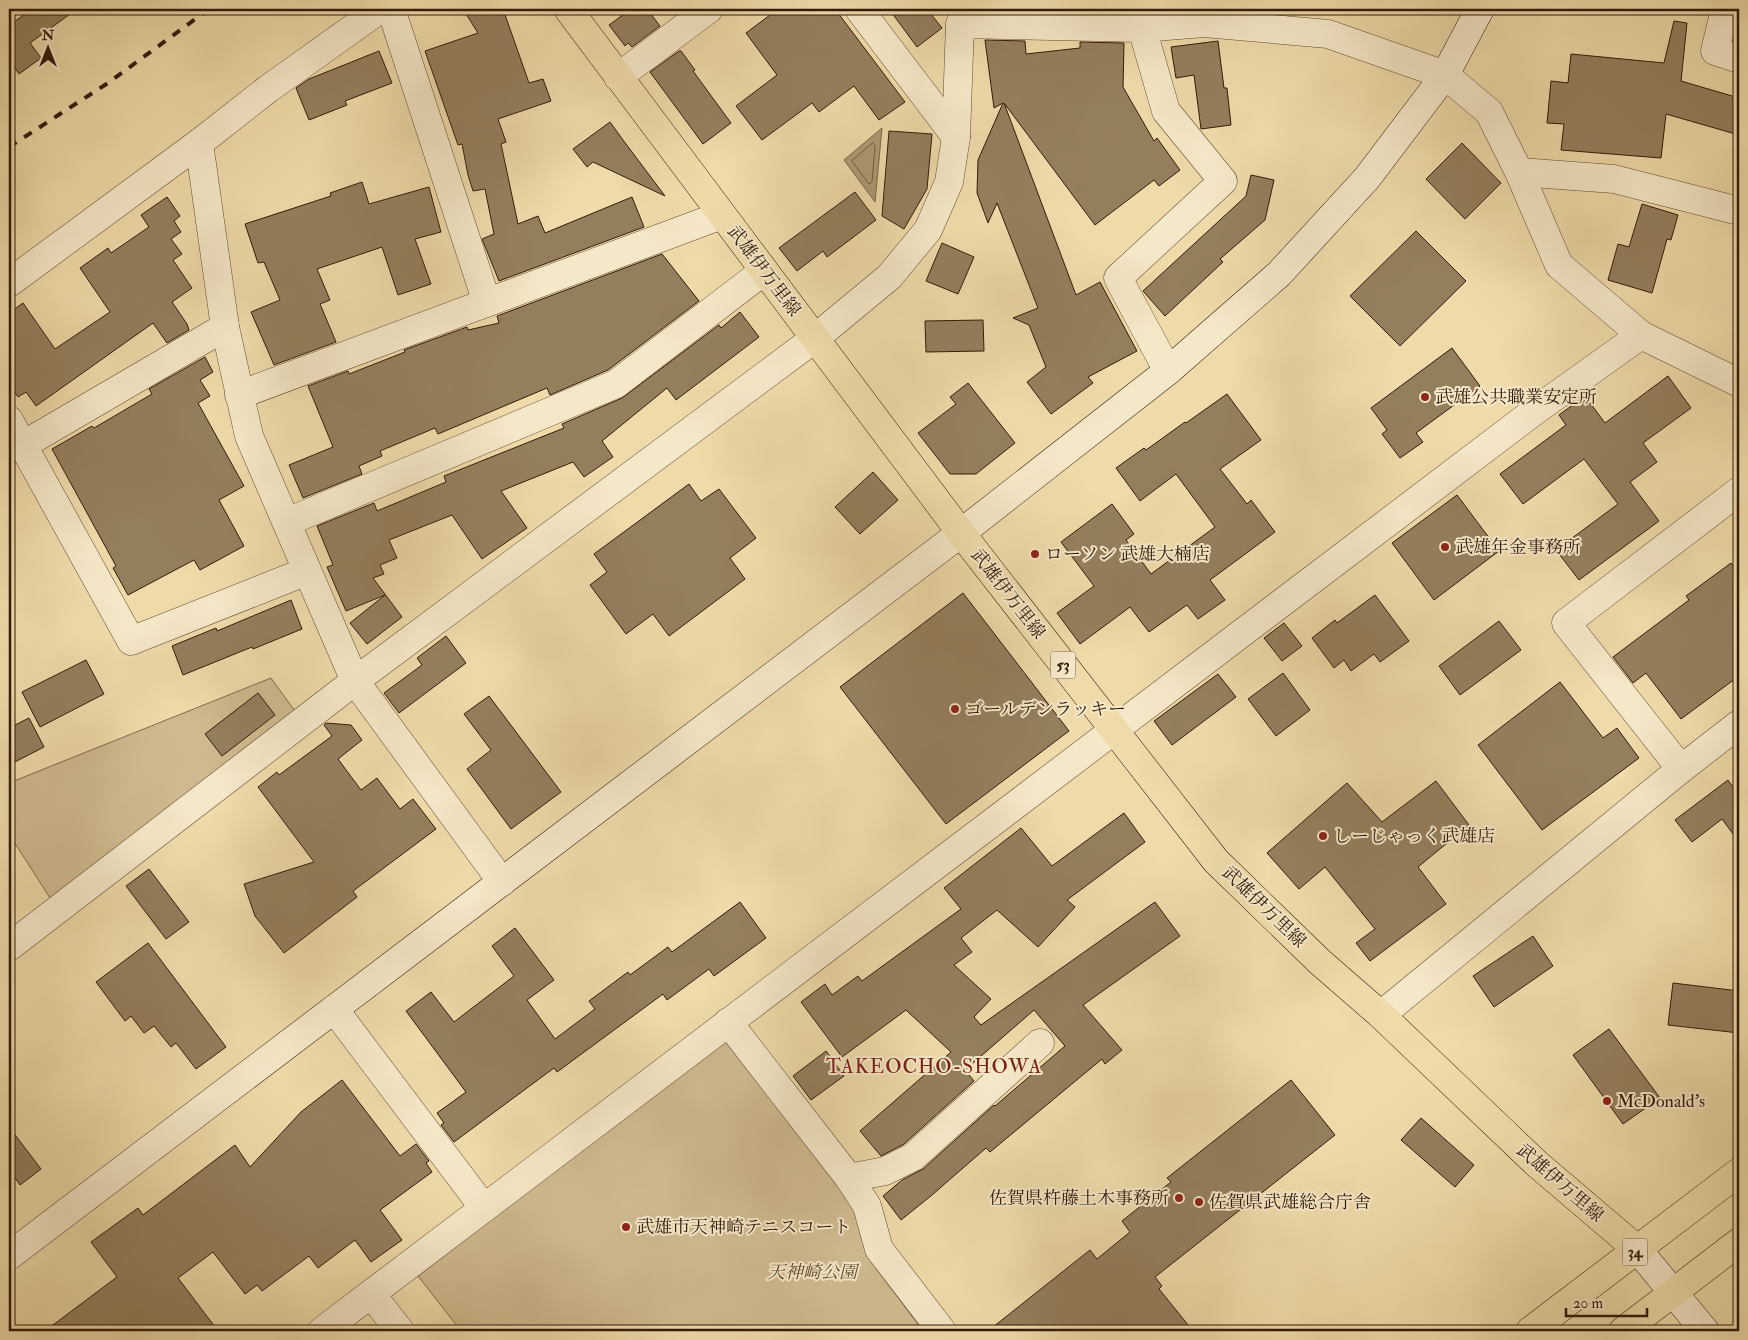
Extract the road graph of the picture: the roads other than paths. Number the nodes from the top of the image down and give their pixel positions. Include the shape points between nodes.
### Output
1 (380, 9) edge
2 (391, 9) edge
3 (568, 9) edge
4 (710, 9) edge
5 (859, 9) edge
6 (1480, 9) edge
7 (1725, 9) edge
8 (1205, 16) edge
9 (958, 17) edge
10 (1142, 28) junction
11 (1739, 59) edge
12 (1445, 75) junction
13 (618, 77) junction
14 (956, 137) junction
15 (199, 143) junction
16 (1519, 172) junction
17 (1739, 211) edge
18 (722, 215) junction
19 (764, 270) junction
20 (9, 282) edge
21 (487, 302) junction
22 (225, 327) junction
23 (1641, 334) junction
24 (814, 339) junction
25 (1168, 372) junction
26 (1739, 383) edge
27 (239, 395) junction
28 (9, 420) edge
29 (23, 444) junction
30 (1739, 491) edge
31 (286, 522) junction
32 (961, 533) junction
33 (307, 571) junction
34 (355, 681) junction
35 (1739, 724) edge
36 (1115, 731) junction
37 (1681, 770) junction
38 (502, 882) junction
39 (9, 947) edge
40 (334, 1009) junction
41 (1381, 1015) junction
42 (728, 1022) junction
43 (1040, 1043) dead end
44 (1739, 1172) edge
45 (848, 1178) junction
46 (484, 1208) junction
47 (1739, 1242) edge
48 (1638, 1250) junction
49 (9, 1256) edge
50 (1674, 1293) junction
51 (371, 1294) junction
52 (322, 1331) edge
53 (400, 1331) edge
54 (942, 1331) edge
55 (1530, 1331) edge
56 (1622, 1331) edge
57 (1705, 1331) edge

1 - 15 street
2 - 21 street
3 - 13 main road, 武雄伊万里線 / 53
4 - 13 street
5 - 14 street
6 - 12 street
7 - 11 street via 1715,51
8 - 10 street
8 - 12 street via 1328,34
9 - 10 street
9 - 14 street
10 - 25 street via 1166,111 1223,181 1118,278
12 - 16 street via 1489,112
12 - 25 street via 1367,178 1279,274
13 - 18 main road, 武雄伊万里線 / 53
14 - 24 street via 949,182 928,230 890,277
15 - 20 street
15 - 22 street
16 - 17 street via 1614,180
16 - 23 street via 1559,265
18 - 19 main road, 武雄伊万里線 / 53
18 - 21 street
19 - 24 main road, 武雄伊万里線 / 53
19 - 31 street via 616,384
21 - 27 street
22 - 27 street
22 - 29 street
23 - 26 street
23 - 36 street via 1528,416
24 - 32 main road, 武雄伊万里線 / 53
24 - 34 street
25 - 32 street
27 - 31 street via 249,436
28 - 29 street
29 - 33 street via 131,641
30 - 37 street via 1566,623
31 - 33 street
32 - 36 main road, 武雄伊万里線 / 53
32 - 38 street
33 - 34 street
34 - 38 street
34 - 39 street
35 - 37 street
36 - 41 main road, 武雄伊万里線 / 53 via 1216,860 1320,962
36 - 42 street
37 - 41 street
38 - 40 street
40 - 46 street
40 - 49 street
41 - 48 main road, 武雄伊万里線 / 53 via 1536,1163
42 - 45 street
42 - 46 street
43 - 45 street via 913,1157 884,1171
44 - 48 main road, 34
45 - 54 street via 867,1206 879,1249
46 - 51 street
47 - 50 main road
48 - 50 street
48 - 55 main road, 34
50 - 56 main road
50 - 57 street
51 - 52 street
51 - 53 street

